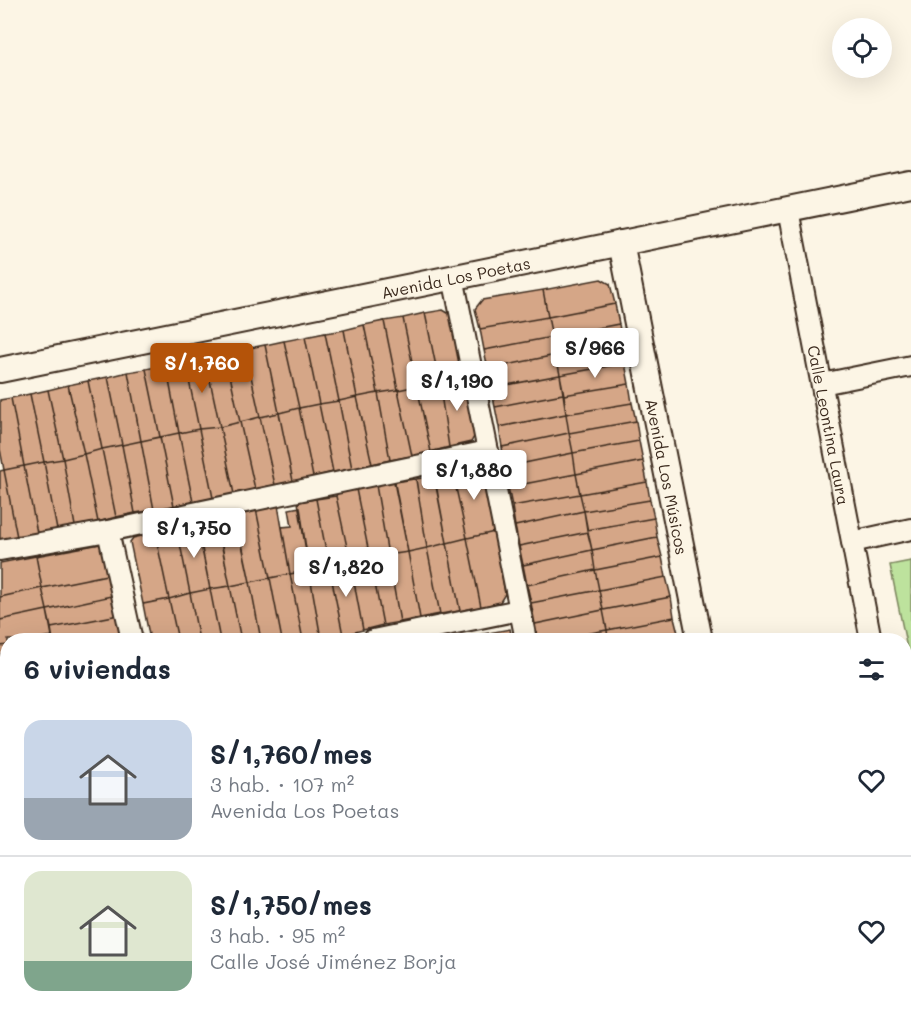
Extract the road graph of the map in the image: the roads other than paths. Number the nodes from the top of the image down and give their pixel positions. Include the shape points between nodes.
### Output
1 (911, 184) edge
2 (788, 210) junction
3 (621, 243) junction
4 (453, 277) junction
5 (911, 366) edge
6 (0, 370) edge
7 (822, 384) junction
8 (488, 451) junction
9 (911, 529) edge
10 (108, 531) junction
11 (852, 542) junction
12 (0, 550) edge
13 (519, 610) junction
14 (130, 633) edge
15 (414, 633) edge
16 (524, 633) edge
17 (699, 633) edge
18 (870, 633) edge

1 - 2 street, Avenida Los Poetas
2 - 3 street, Avenida Los Poetas
2 - 7 street, Calle Leontina Laura
3 - 4 street, Avenida Los Poetas
3 - 17 street, Avenida Los Músicos
4 - 6 street, Avenida Los Poetas
4 - 8 street
5 - 7 street
7 - 11 street, Calle Leontina Laura
8 - 10 street
8 - 13 street
9 - 11 street
10 - 12 street
10 - 14 street
11 - 18 street, Calle Leontina Laura
13 - 15 street
13 - 16 street

